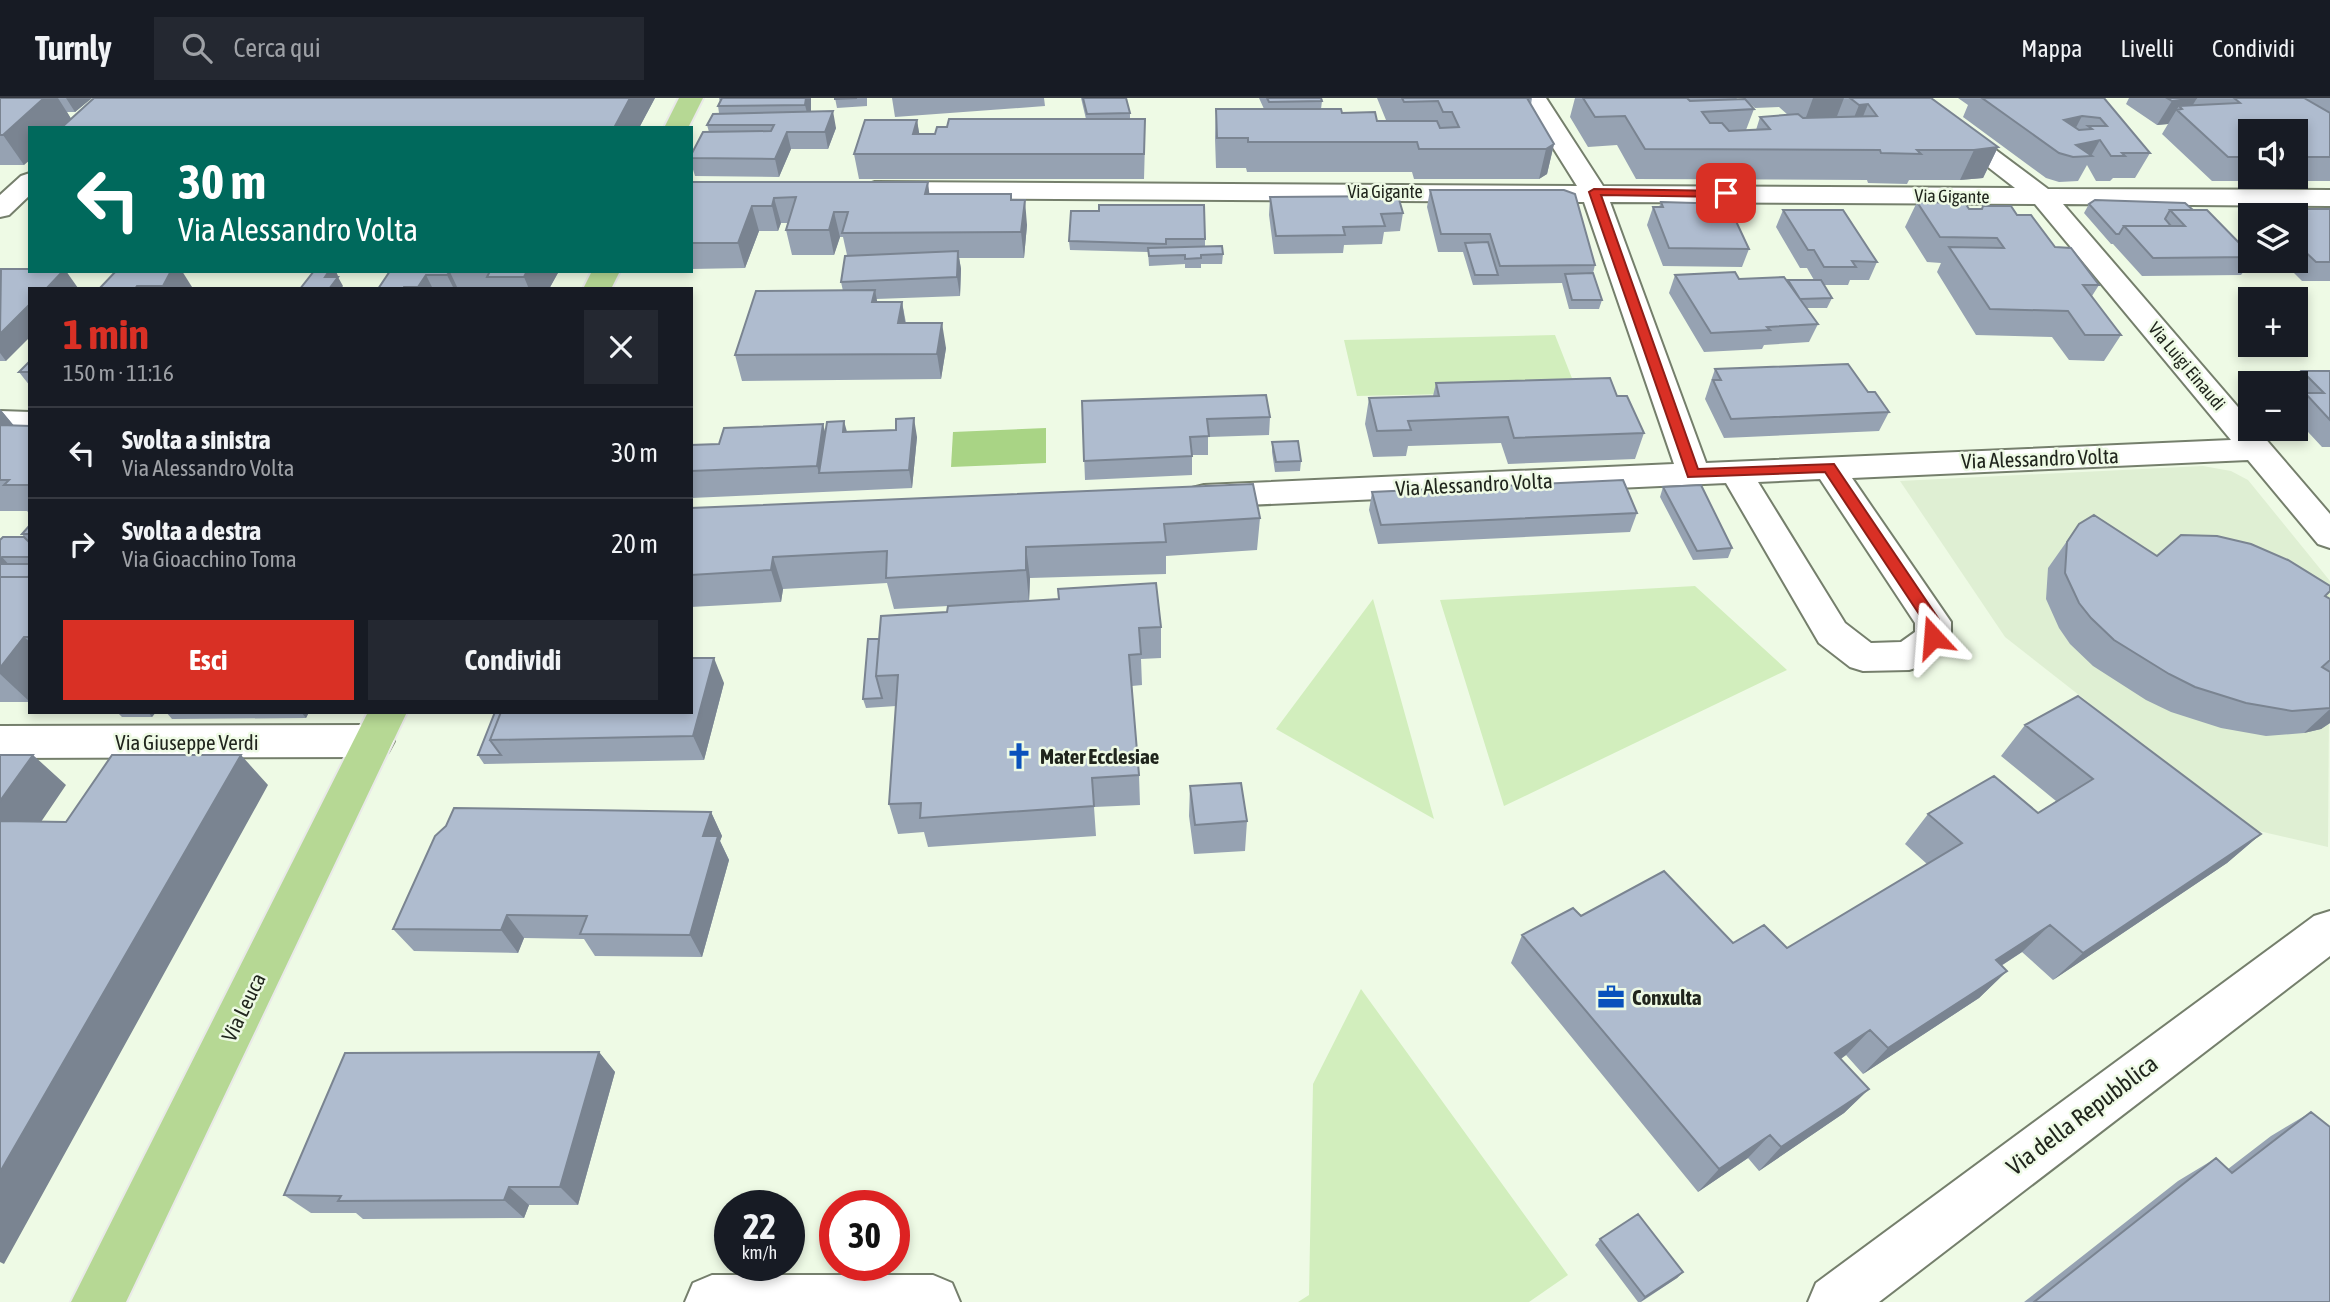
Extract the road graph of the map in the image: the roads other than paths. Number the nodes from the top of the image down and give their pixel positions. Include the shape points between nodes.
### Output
1 (691, 98) edge
2 (1534, 98) edge
3 (1911, 98) edge
4 (677, 126) edge
5 (0, 179) edge
6 (28, 180) edge
7 (28, 182) edge
8 (844, 190) edge
9 (1594, 192) junction
10 (2043, 197) junction
11 (2330, 198) edge
12 (0, 209) edge
13 (0, 421) edge
14 (28, 422) edge
15 (2257, 449) junction
16 (1829, 467) junction
17 (1735, 471) junction
18 (1693, 473) junction
19 (1178, 498) edge
20 (2330, 536) edge
21 (381, 727) edge
22 (0, 742) edge
23 (2330, 930) edge
24 (1848, 1297) edge
25 (98, 1302) edge
26 (712, 1302) edge
27 (933, 1302) edge

1 - 4 main road
2 - 9 street
3 - 10 street, Via Luigi Einaudi
5 - 6 street
7 - 12 street
8 - 9 street, Via Gigante
9 - 10 street, Via Gigante
9 - 18 street
10 - 11 street, Via Gigante
10 - 15 street, Via Luigi Einaudi
13 - 14 street
15 - 16 street, Via Alessandro Volta
15 - 20 street, Via Luigi Einaudi
16 - 17 street, Via Alessandro Volta
16 - 17 street via 1933,622 1933,637 1909,656 1863,657 1832,633
17 - 18 street, Via Alessandro Volta
18 - 19 street, Via Alessandro Volta
21 - 22 street, Via Giuseppe Verdi
21 - 25 main road, Via Leuca
23 - 24 street, Via della Repubblica
26 - 27 street

